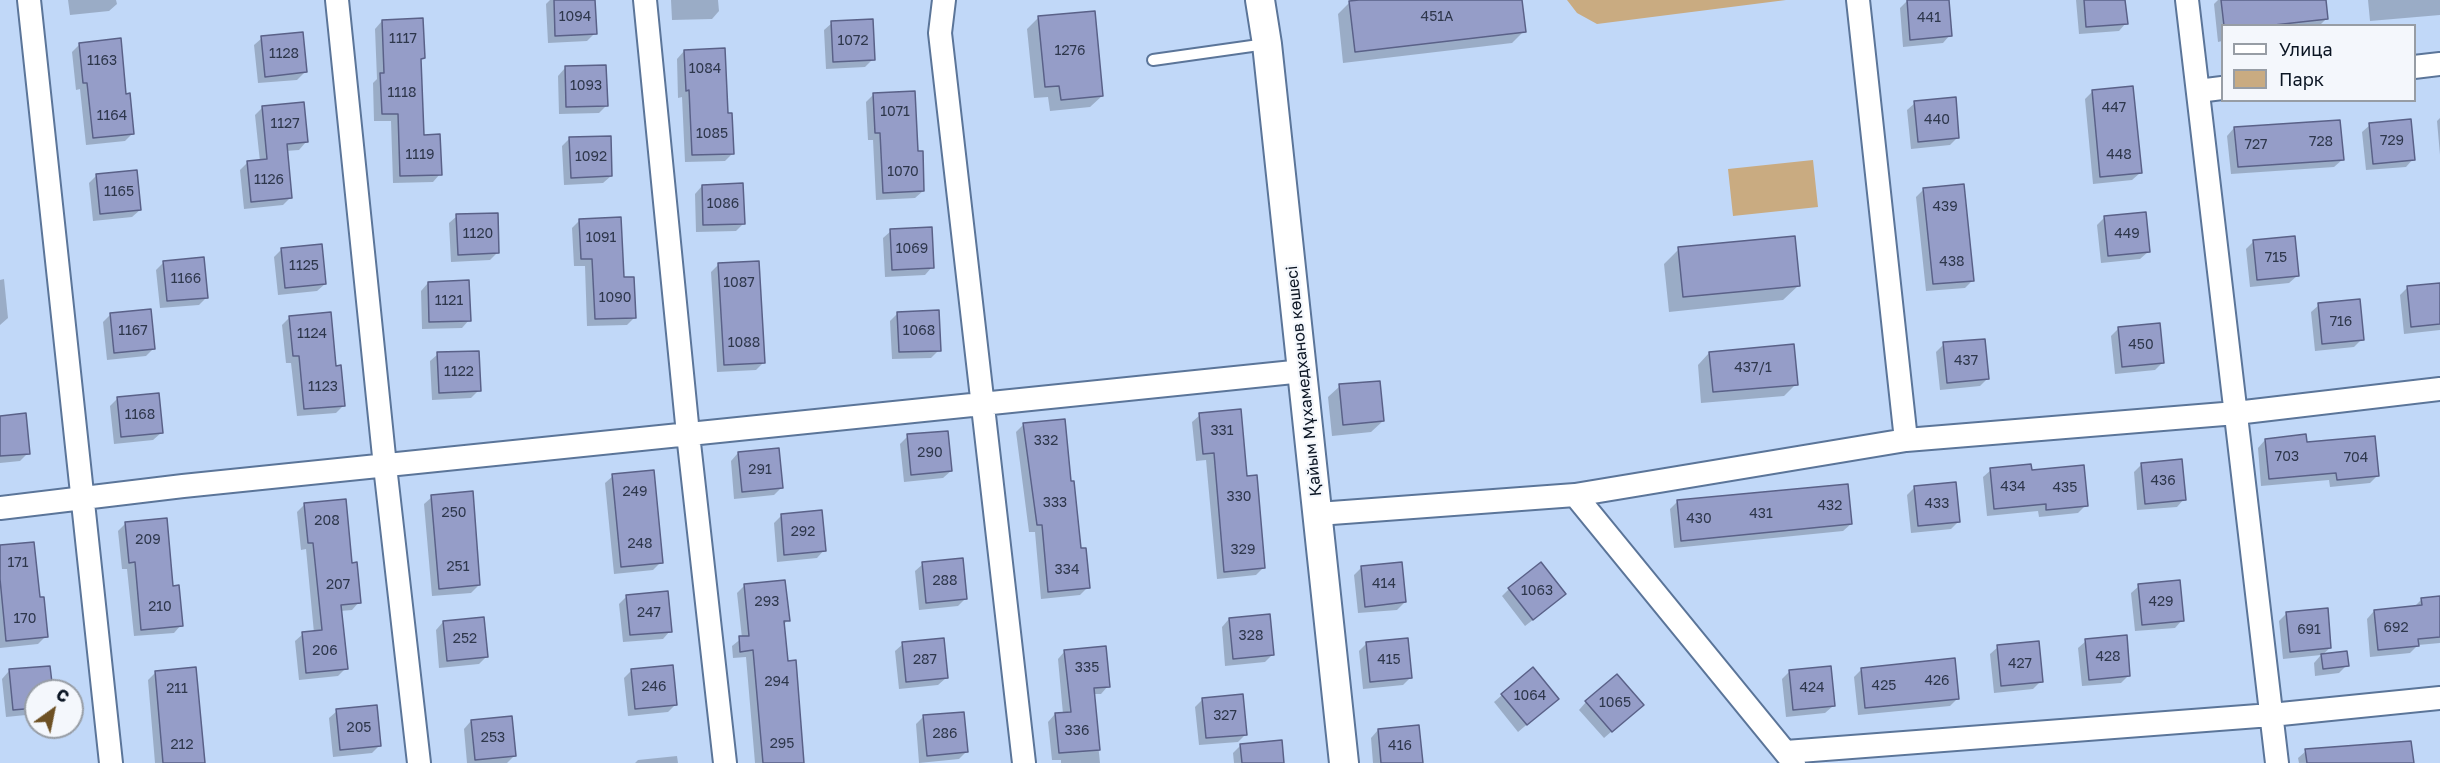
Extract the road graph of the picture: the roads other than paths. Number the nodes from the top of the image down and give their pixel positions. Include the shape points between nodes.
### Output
1 (29, 0) edge
2 (337, 0) edge
3 (645, 0) edge
4 (944, 0) edge
5 (1260, 0) edge
6 (1858, 0) edge
7 (2187, 0) edge
8 (1268, 44) junction
9 (1154, 60) dead end
10 (2440, 64) edge
11 (2416, 67) edge
12 (2221, 88) edge
13 (2198, 91) junction
14 (1303, 371) junction
15 (2440, 389) edge
16 (982, 404) junction
17 (2236, 413) junction
18 (688, 434) junction
19 (1906, 440) junction
20 (385, 466) junction
21 (1575, 495) junction
22 (82, 498) junction
23 (0, 508) edge
24 (1318, 514) junction
25 (2440, 698) edge
26 (2271, 715) junction
27 (1790, 758) edge
28 (111, 763) edge
29 (418, 763) edge
30 (725, 763) edge
31 (1024, 763) edge
32 (1344, 763) edge
33 (2277, 763) edge

1 - 22 street
2 - 20 street
3 - 18 street
4 - 16 street via 940,33
5 - 8 street, Қайым Мұхамедханов көшесі
6 - 19 street
7 - 13 street
8 - 9 lane
8 - 14 street, Қайым Мұхамедханов көшесі
10 - 11 street
12 - 13 street
13 - 17 street
14 - 16 street
14 - 24 street, Қайым Мұхамедханов көшесі
15 - 17 street
16 - 18 street
16 - 31 street
17 - 19 street
17 - 26 street
18 - 20 street
18 - 30 street
19 - 21 street
20 - 22 street
20 - 29 street
21 - 24 street
21 - 27 street
22 - 23 street
22 - 28 street
24 - 32 street, Қайым Мұхамедханов көшесі
25 - 26 street
26 - 27 street
26 - 33 street

